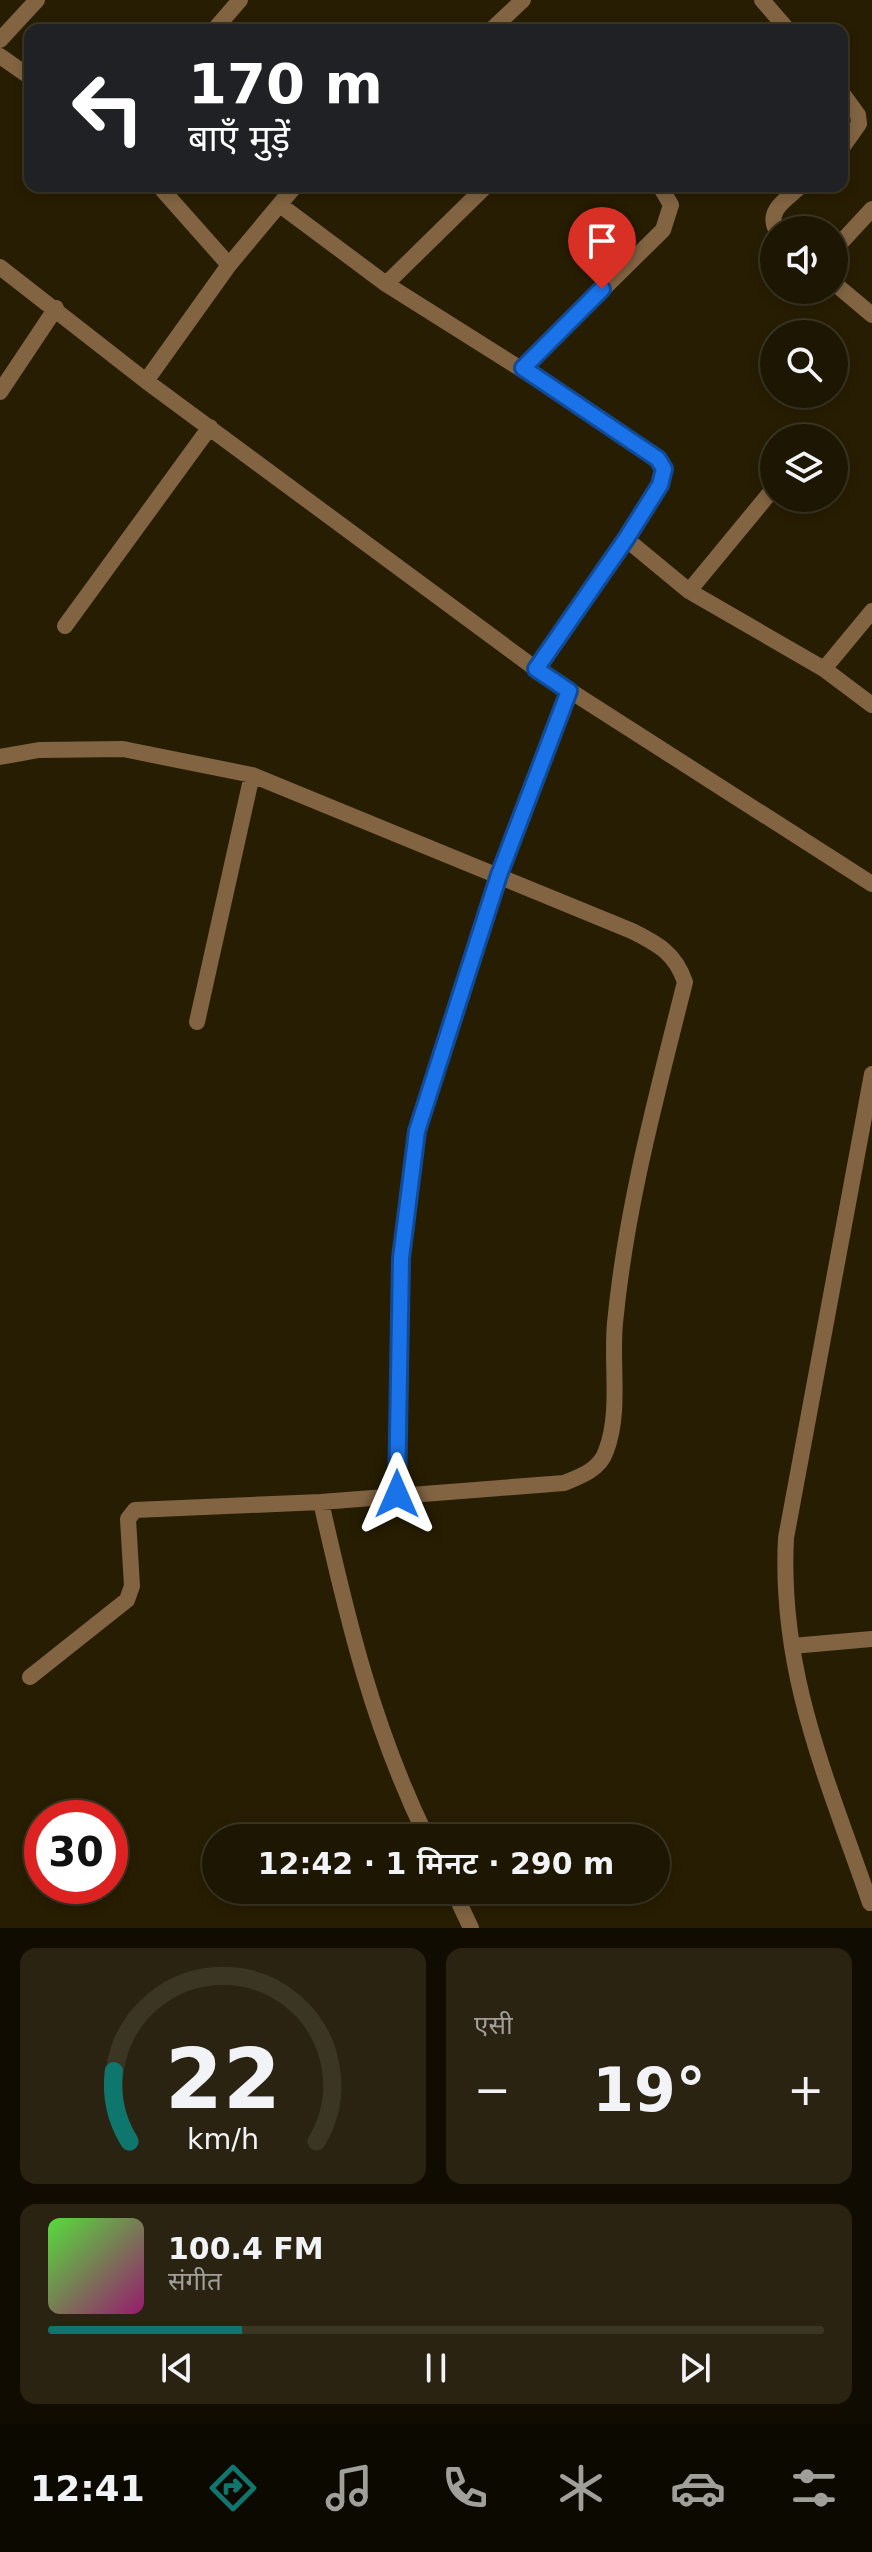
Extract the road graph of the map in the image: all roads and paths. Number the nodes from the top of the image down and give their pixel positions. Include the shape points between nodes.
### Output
1 (37, 0) edge
2 (240, 0) edge
3 (523, 0) edge
4 (762, 0) edge
5 (219, 24) edge
6 (497, 24) edge
7 (783, 24) edge
8 (0, 40) edge
9 (0, 56) edge
10 (24, 73) edge
11 (848, 101) edge
12 (848, 140) edge
13 (164, 192) edge
14 (290, 192) edge
15 (480, 192) edge
16 (663, 192) edge
17 (795, 192) edge
18 (280, 205) junction
19 (872, 209) edge
20 (772, 216) edge
21 (848, 235) edge
22 (229, 265) junction
23 (0, 267) edge
24 (386, 284) junction
25 (848, 295) edge
26 (56, 308) junction
27 (872, 315) edge
28 (523, 368) junction
29 (146, 381) junction
30 (0, 392) edge
31 (210, 427) junction
32 (760, 505) edge
33 (626, 539) junction
34 (689, 591) junction
35 (872, 611) edge
36 (65, 626) dead end
37 (536, 669) junction
38 (824, 669) junction
39 (569, 691) junction
40 (872, 705) edge
41 (0, 757) edge
42 (252, 775) junction
43 (499, 875) junction
44 (872, 884) edge
45 (197, 1022) dead end
46 (872, 1074) edge
47 (397, 1494) junction
48 (321, 1502) junction
49 (872, 1639) edge
50 (792, 1646) junction
51 (30, 1677) dead end
52 (421, 1824) edge
53 (870, 1903) edge
54 (460, 1904) edge
55 (471, 1928) edge

1 - 8 street
2 - 5 street
3 - 6 street
4 - 7 street
9 - 10 street
11 - 12 street via 859,124
13 - 22 street
14 - 18 street
15 - 24 street
16 - 28 street via 671,205 663,230
17 - 20 street
18 - 22 street
18 - 24 street
19 - 21 street
22 - 29 street
23 - 26 street
24 - 28 street
25 - 27 street
26 - 29 street
26 - 30 street
28 - 33 street via 658,459 664,469 660,485
29 - 31 street
31 - 36 street
31 - 37 street
32 - 34 street
33 - 34 street
33 - 37 street
34 - 38 street
35 - 38 street
37 - 39 street
38 - 40 street
39 - 43 street
39 - 44 street
41 - 42 street via 39,750 123,749
42 - 43 street
42 - 45 street
43 - 47 street via 417,1131 401,1258
43 - 47 street via 664,948 679,963 685,982 651,1110 632,1217 615,1323 611,1435 593,1470 564,1483
46 - 50 street via 786,1538 784,1588
47 - 48 street
48 - 51 street via 135,1510 128,1519 132,1586 127,1600
48 - 52 street via 354,1648 378,1724
49 - 50 street
50 - 53 street via 802,1708
54 - 55 street

